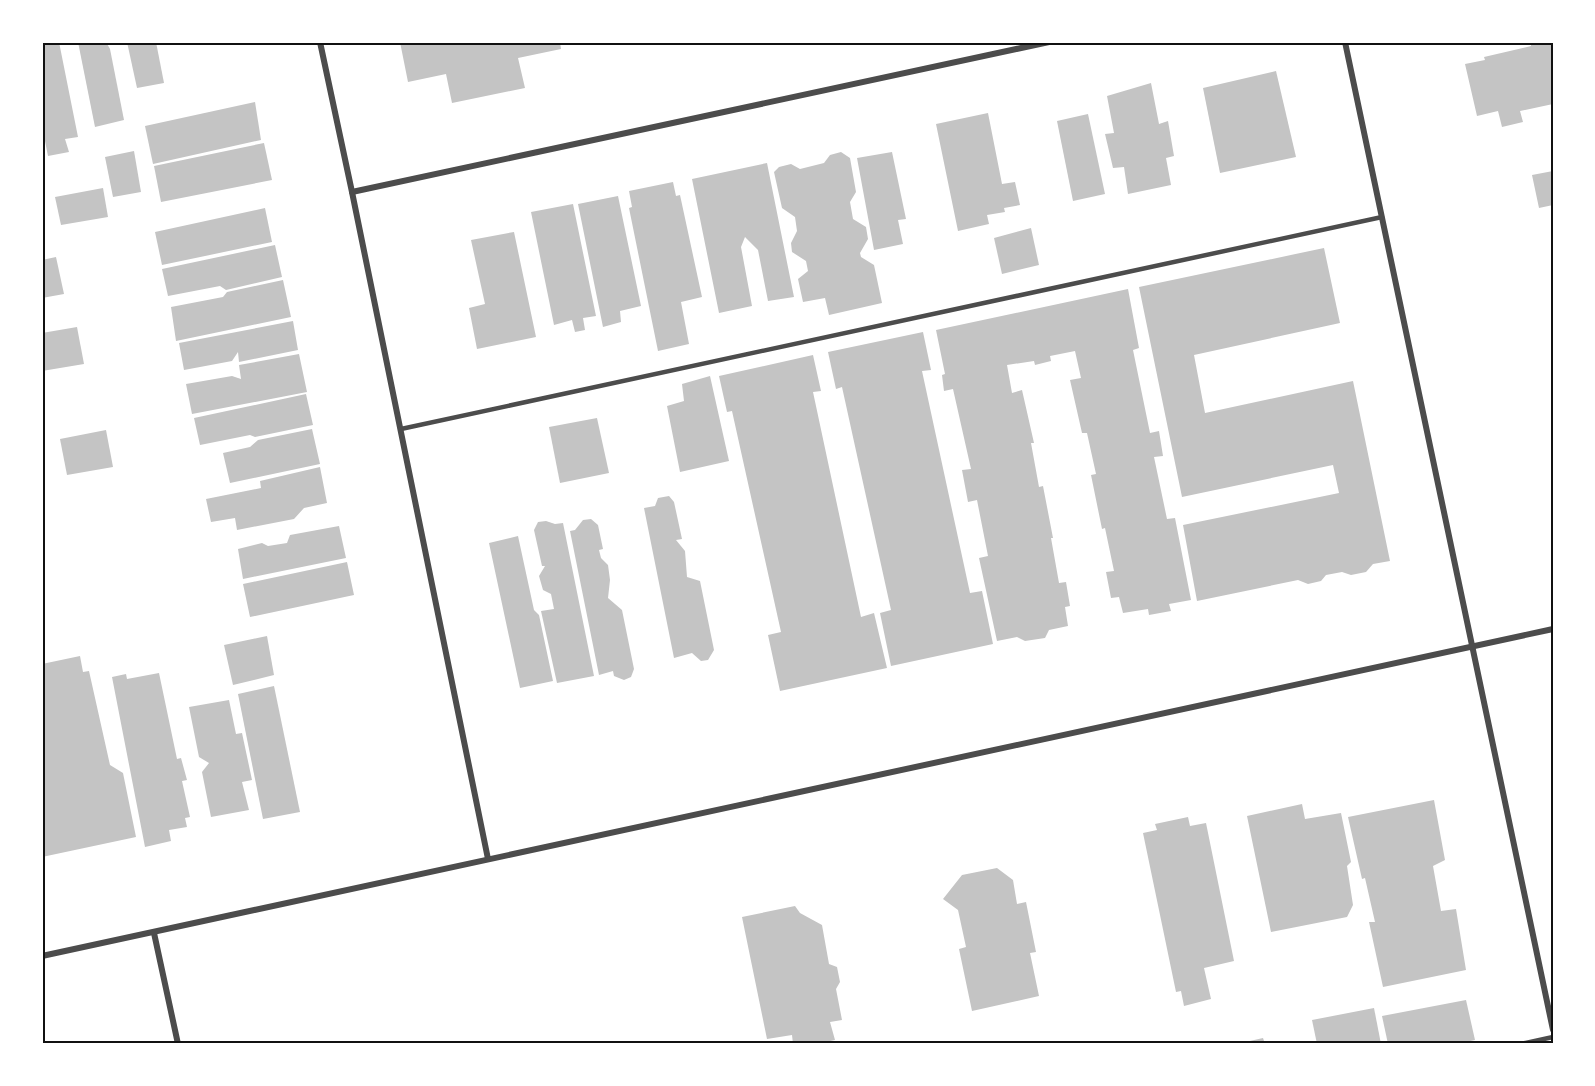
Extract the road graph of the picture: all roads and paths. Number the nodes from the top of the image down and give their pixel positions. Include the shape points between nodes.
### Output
1 (320, 42) edge
2 (1049, 42) edge
3 (1346, 42) edge
4 (352, 192) junction
5 (1382, 217) junction
6 (401, 429) junction
7 (1553, 629) edge
8 (1472, 646) junction
9 (488, 859) junction
10 (154, 933) junction
11 (42, 956) edge
12 (1553, 1030) edge
13 (1553, 1037) edge
14 (178, 1044) edge
15 (1521, 1044) edge

1 - 4 street
2 - 4 street
3 - 5 street
4 - 6 street
5 - 6 lane
5 - 8 street
6 - 9 street
7 - 8 street
8 - 9 street
8 - 12 street
9 - 10 street
10 - 11 street
10 - 14 street
13 - 15 lane

